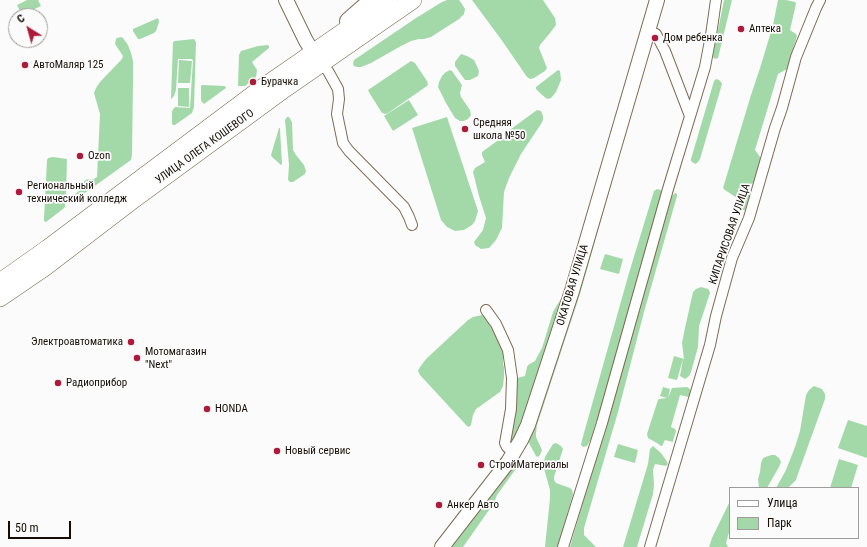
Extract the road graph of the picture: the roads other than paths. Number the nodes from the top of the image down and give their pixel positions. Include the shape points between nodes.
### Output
1 (286, 0) edge
2 (372, 0) edge
3 (389, 0) edge
4 (413, 0) edge
5 (657, 0) edge
6 (716, 0) edge
7 (820, 0) edge
8 (649, 31) junction
9 (332, 39) junction
10 (317, 58) junction
11 (690, 116) junction
12 (412, 225) dead end
13 (0, 282) edge
14 (0, 298) edge
15 (486, 310) dead end
16 (514, 452) junction
17 (442, 547) edge
18 (563, 547) edge
19 (650, 547) edge

1 - 10 main road
2 - 9 main road via 340,27
3 - 9 highway, УЛИЦА ОЛЕГА КОШЕВОГО
4 - 10 highway, УЛИЦА ОЛЕГА КОШЕВОГО
5 - 8 main road, ОКАТОВАЯ УЛИЦА
6 - 11 street via 705,67
7 - 19 street, КИПАРИСОВАЯ УЛИЦА via 796,57 749,218 732,258 710,345
8 - 11 street via 656,34 665,51
8 - 16 main road, ОКАТОВАЯ УЛИЦА via 565,313 528,425
9 - 10 highway, УЛИЦА ОЛЕГА КОШЕВОГО
10 - 12 street via 338,89 337,114 343,143 404,208
10 - 13 highway, УЛИЦА ОЛЕГА КОШЕВОГО via 259,90
10 - 14 highway, УЛИЦА ОЛЕГА КОШЕВОГО via 286,88
11 - 18 street via 602,423
15 - 16 street via 496,324 508,350 512,378 511,409 505,443
16 - 17 main road, ОКАТОВАЯ УЛИЦА

